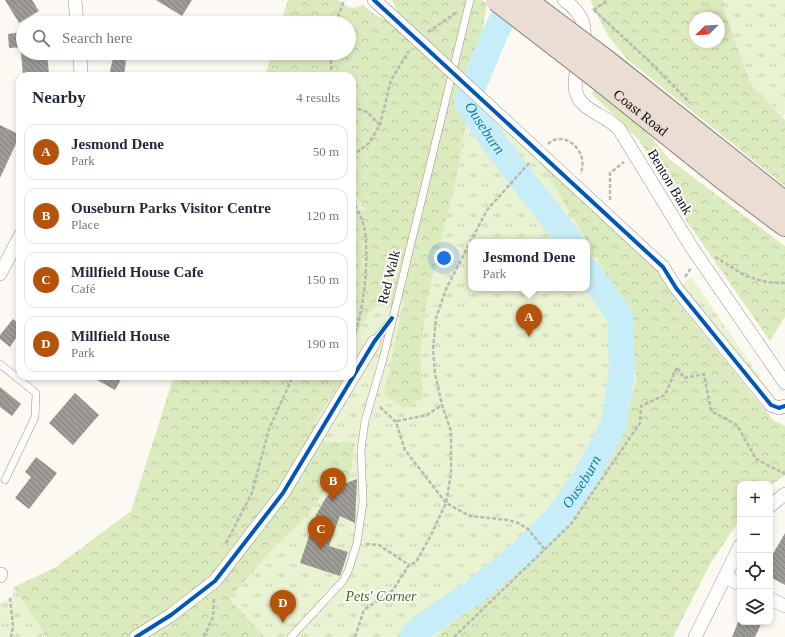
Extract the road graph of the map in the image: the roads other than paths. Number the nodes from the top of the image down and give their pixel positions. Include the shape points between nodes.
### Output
1 (75, 0) edge
2 (374, 0) edge
3 (497, 0) edge
4 (525, 0) edge
5 (564, 0) edge
6 (469, 3) edge
7 (76, 16) edge
8 (80, 60) edge
9 (600, 68) junction
10 (81, 72) edge
11 (785, 203) edge
12 (785, 225) edge
13 (16, 255) edge
14 (0, 274) edge
15 (392, 318) junction
16 (374, 342) joint
17 (0, 364) edge
18 (356, 372) edge
19 (16, 377) edge
20 (20, 380) edge
21 (351, 380) edge
22 (785, 383) edge
23 (785, 406) edge
24 (5, 480) dead end
25 (785, 494) edge
26 (773, 504) edge
27 (737, 552) edge
28 (724, 577) junction
29 (737, 583) edge
30 (773, 600) edge
31 (785, 606) edge
32 (136, 637) edge
33 (291, 637) edge
34 (695, 637) edge

1 - 7 street
2 - 23 street, bridge via 663,267 676,288 771,405 779,408
3 - 9 highway, Coast Road, bridge
4 - 9 highway, Coast Road, bridge
5 - 22 street, Benton Bank via 581,15 585,29 575,82 576,94 588,108 612,122 626,139 692,248
6 - 15 lane, Red Walk
8 - 10 street
9 - 11 highway, Coast Road
9 - 12 highway, Coast Road via 725,180
13 - 14 street
15 - 16 lane
15 - 33 lane, Red Walk via 365,421 361,450 363,502 357,543 349,569 343,581
16 - 18 street
17 - 19 lane
20 - 24 lane via 36,393 35,417
21 - 32 street via 283,493 215,581 171,615
25 - 26 street
27 - 28 street
28 - 29 street
28 - 34 street
30 - 31 street

